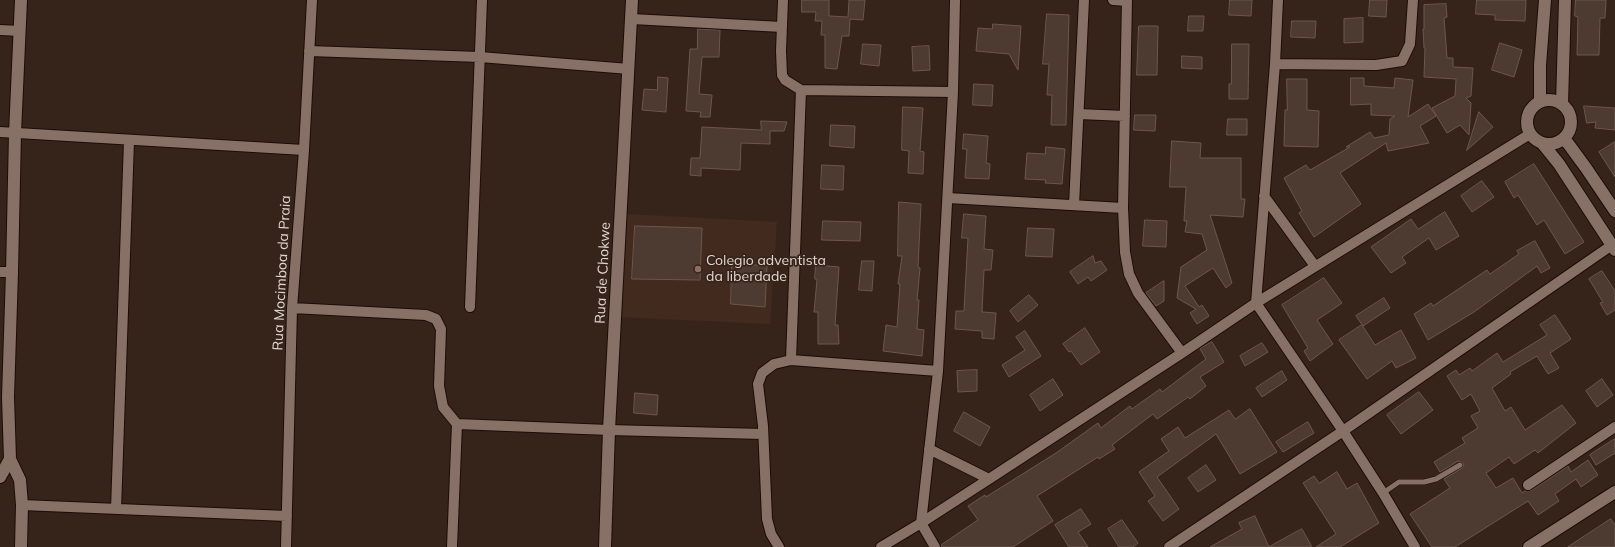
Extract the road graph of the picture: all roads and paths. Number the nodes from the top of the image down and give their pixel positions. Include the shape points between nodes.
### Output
1 (21, 0) edge
2 (312, 0) edge
3 (482, 0) edge
4 (632, 0) edge
5 (784, 0) edge
6 (955, 0) edge
7 (1084, 0) edge
8 (1113, 0) edge
9 (1127, 0) edge
10 (1278, 0) edge
11 (1413, 0) edge
12 (1545, 0) edge
13 (1565, 0) edge
14 (632, 19) junction
15 (782, 27) junction
16 (0, 30) edge
17 (20, 31) junction
18 (309, 51) junction
19 (480, 58) junction
20 (1275, 64) junction
21 (629, 68) junction
22 (801, 90) junction
23 (953, 92) junction
24 (1540, 101) junction
25 (1562, 104) junction
26 (1079, 114) junction
27 (1125, 116) junction
28 (0, 132) edge
29 (15, 133) junction
30 (1530, 134) junction
31 (1564, 138) junction
32 (129, 141) junction
33 (1542, 143) junction
34 (304, 150) junction
35 (1264, 196) junction
36 (948, 198) junction
37 (1074, 205) junction
38 (1123, 208) junction
39 (1615, 211) edge
40 (1613, 247) edge
41 (1315, 266) junction
42 (0, 272) edge
43 (12, 272) junction
44 (1256, 303) junction
45 (470, 307) dead end
46 (292, 308) junction
47 (1182, 353) junction
48 (791, 360) junction
49 (938, 371) junction
50 (4, 397) edge
51 (457, 424) junction
52 (1615, 427) edge
53 (609, 430) junction
54 (1343, 431) junction
55 (763, 434) junction
56 (929, 449) junction
57 (10, 459) junction
58 (1460, 465) dead end
59 (0, 477) edge
60 (989, 479) junction
61 (1528, 485) dead end
62 (1615, 492) edge
63 (1383, 493) junction
64 (22, 505) junction
65 (116, 509) junction
66 (287, 516) junction
67 (921, 523) junction
68 (21, 547) edge
69 (286, 547) edge
70 (452, 547) edge
71 (605, 547) edge
72 (779, 547) edge
73 (881, 547) edge
74 (935, 547) edge
75 (1170, 547) edge
76 (1415, 547) edge
77 (1529, 547) edge

1 - 17 street
2 - 18 street, Rua Mocimboa da Praia
3 - 19 street
4 - 14 street, Rua de Chokwe
5 - 15 street
6 - 23 street
7 - 26 street
8 - 9 street
9 - 27 street
10 - 20 street
11 - 20 street via 1410,44 1402,61 1376,66
12 - 24 street
13 - 25 street
14 - 15 street
14 - 21 street, Rua de Chokwe
15 - 22 street via 782,74 785,80
16 - 17 street
17 - 29 street
18 - 19 street
18 - 34 street, Rua Mocimboa da Praia
19 - 21 street
19 - 45 street
20 - 35 street
21 - 53 street, Rua de Chokwe
22 - 23 street
22 - 48 street
23 - 36 street
24 - 25 street via 1556,101
24 - 30 street via 1529,112 1527,127
25 - 31 street via 1568,110 1571,125
26 - 27 street
26 - 37 street
27 - 38 street
28 - 29 street
29 - 32 street
29 - 43 street
30 - 33 street
30 - 41 street
31 - 33 street via 1550,144
31 - 39 street
32 - 34 street
32 - 65 street
33 - 40 street via 1559,164
34 - 46 street, Rua Mocimboa da Praia
35 - 41 street
35 - 44 street
36 - 37 street
36 - 49 street
37 - 38 street
38 - 47 street via 1129,274 1138,293
40 - 54 street
41 - 44 street
42 - 43 street
43 - 50 street
44 - 47 street
44 - 54 street
46 - 51 street via 426,315 436,319 441,329 441,400 443,407
46 - 66 street, Rua Mocimboa da Praia
47 - 60 street
48 - 49 street
48 - 55 street via 774,364 762,373 758,384
49 - 56 street
50 - 57 street
51 - 53 street
51 - 70 street
52 - 61 street
53 - 55 street
53 - 71 street, Rua de Chokwe
54 - 63 street
54 - 75 street
55 - 72 street via 767,519 771,534
56 - 60 street
56 - 67 street
57 - 59 street
57 - 64 street via 20,480
58 - 63 lane via 1436,479 1400,482
60 - 67 street
62 - 77 street
63 - 76 street
64 - 65 street
64 - 68 street
65 - 66 street
66 - 69 street, Rua Mocimboa da Praia
67 - 73 street
67 - 74 street

